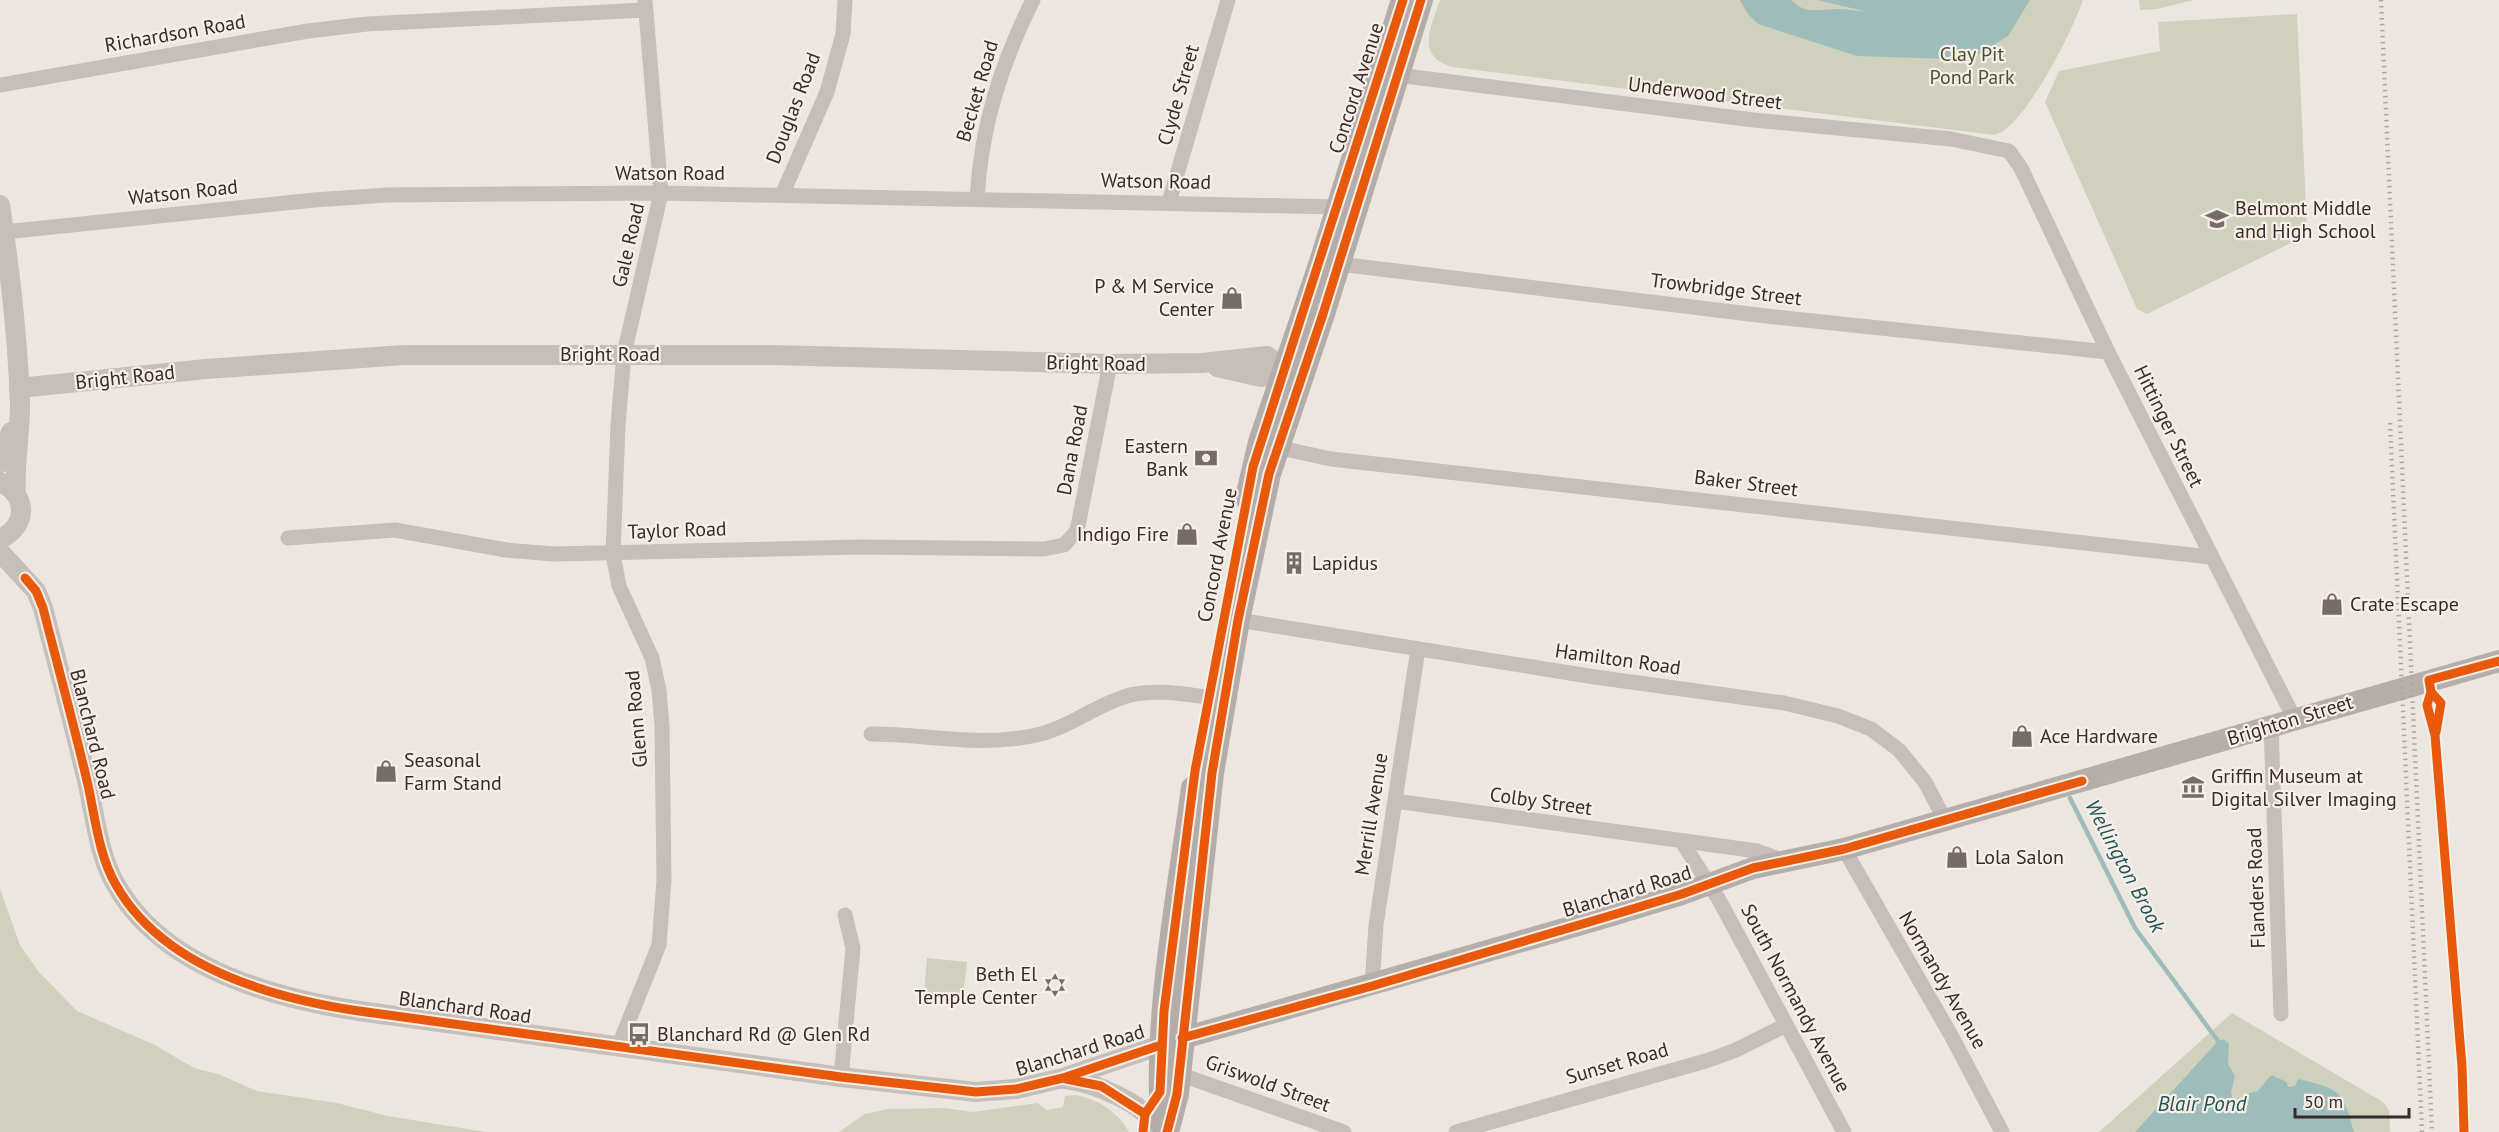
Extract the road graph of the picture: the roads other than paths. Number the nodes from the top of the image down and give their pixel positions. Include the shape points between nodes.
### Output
1 (845, 0) edge
2 (1033, 0) edge
3 (1228, 0) edge
4 (1403, 0) edge
5 (1421, 0) edge
6 (645, 5) edge
7 (1389, 73) junction
8 (0, 85) edge
9 (2008, 151) joint
10 (661, 193) junction
11 (782, 195) junction
12 (977, 198) junction
13 (1169, 202) junction
14 (0, 205) edge
15 (1346, 207) junction
16 (4, 232) junction
17 (1330, 263) junction
18 (2108, 352) junction
19 (624, 354) junction
20 (1110, 364) junction
21 (1293, 370) junction
22 (19, 388) junction
23 (20, 410) junction
24 (1268, 444) junction
25 (0, 463) edge
26 (8, 488) edge
27 (8, 533) edge
28 (288, 538) dead end
29 (1068, 541) joint
30 (0, 552) edge
31 (613, 554) junction
32 (2210, 557) junction
33 (25, 578) junction
34 (1238, 620) junction
35 (1418, 649) junction
36 (2499, 661) edge
37 (1208, 697) junction
38 (2294, 718) junction
39 (2271, 725) junction
40 (871, 734) dead end
41 (2082, 781) joint
42 (1395, 801) junction
43 (1945, 820) junction
44 (1682, 842) junction
45 (1844, 849) junction
46 (1786, 862) junction
47 (1710, 884) junction
48 (845, 915) dead end
49 (1372, 986) junction
50 (2281, 1014) dead end
51 (1786, 1025) junction
52 (1172, 1041) junction
53 (619, 1045) junction
54 (1179, 1074) junction
55 (841, 1077) junction
56 (1063, 1078) junction
57 (1160, 1132) edge
58 (1167, 1132) edge
59 (1344, 1132) edge
60 (1456, 1132) edge
61 (1844, 1132) edge
62 (2002, 1132) edge

1 - 11 street, Douglas Road via 843,34 827,92
2 - 12 street, Becket Road via 995,90 979,159
3 - 13 street, Clyde Street
4 - 7 main road, Concord Avenue
5 - 7 main road, Concord Avenue
6 - 8 street, Richardson Road via 308,31
6 - 10 street, Gale Road
7 - 9 street, Underwood Street via 1754,120 1951,139
7 - 15 main road, Concord Avenue
9 - 18 street, Hittinger Street via 2021,168
10 - 11 street, Watson Road
10 - 16 street, Watson Road via 387,195
10 - 19 street, Gale Road
11 - 12 street, Watson Road
12 - 13 street, Watson Road
13 - 15 street, Watson Road
14 - 16 street
15 - 17 main road, Concord Avenue
16 - 22 street
17 - 18 street, Trowbridge Street via 1766,316
17 - 21 main road, Concord Avenue
18 - 32 street, Hittinger Street
19 - 20 street, Bright Road
19 - 22 street, Bright Road via 404,355
19 - 31 street, Glenn Road
20 - 21 street, Bright Road via 1202,363 1261,377
20 - 29 street, Dana Road via 1087,489 1077,531
21 - 24 main road, Concord Avenue
22 - 23 street
23 - 25 street
23 - 26 street, Blanchard Road
24 - 32 street, Baker Street via 1331,459
24 - 34 main road, Concord Avenue
24 - 37 main road, Concord Avenue
26 - 27 street, Blanchard Road via 22,511
27 - 33 street, Blanchard Road
28 - 31 street, Taylor Road via 395,530 506,550
29 - 31 street, Taylor Road via 1044,549 671,549
30 - 33 street, Blanchard Road
31 - 53 street, Glenn Road via 619,586 652,658 659,690 664,880 659,945
32 - 38 street, Hittinger Street
33 - 53 street, Blanchard Road via 43,608 100,842 115,884 134,911 158,934 186,955 269,993 312,1004
34 - 35 street, Hamilton Road
34 - 52 main road, Concord Avenue
35 - 42 street, Merrill Avenue
35 - 43 street, Hamilton Road via 1784,703 1838,716 1871,729 1899,750 1926,782
36 - 38 main road, Brighton Street
37 - 40 street via 1151,692 1128,696 1059,728 991,741 952,742
37 - 52 main road, Concord Avenue via 1192,791
38 - 39 main road, Brighton Street
39 - 41 main road, Brighton Street
39 - 50 street, Flanders Road
41 - 43 main road, Blanchard Road
42 - 44 street, Colby Street
42 - 49 street, Merrill Avenue via 1376,925
43 - 45 main road, Blanchard Road
44 - 46 street, Colby Street via 1757,851
44 - 47 street
45 - 46 main road, Blanchard Road
45 - 62 street, Normandy Avenue
46 - 47 main road, Blanchard Road via 1754,868
47 - 49 main road, Blanchard Road
47 - 51 street, South Normandy Avenue
48 - 55 street via 854,948
49 - 52 main road, Blanchard Road
51 - 60 street, Sunset Road via 1718,1056
51 - 61 street, South Normandy Avenue
52 - 54 main road, Concord Avenue
52 - 56 street, Blanchard Road
52 - 57 main road, Concord Avenue
53 - 55 street, Blanchard Road
54 - 58 main road, Concord Avenue
54 - 59 street, Griswold Street
55 - 56 street, Blanchard Road via 976,1092 1016,1089
56 - 57 street via 1101,1086 1145,1114

